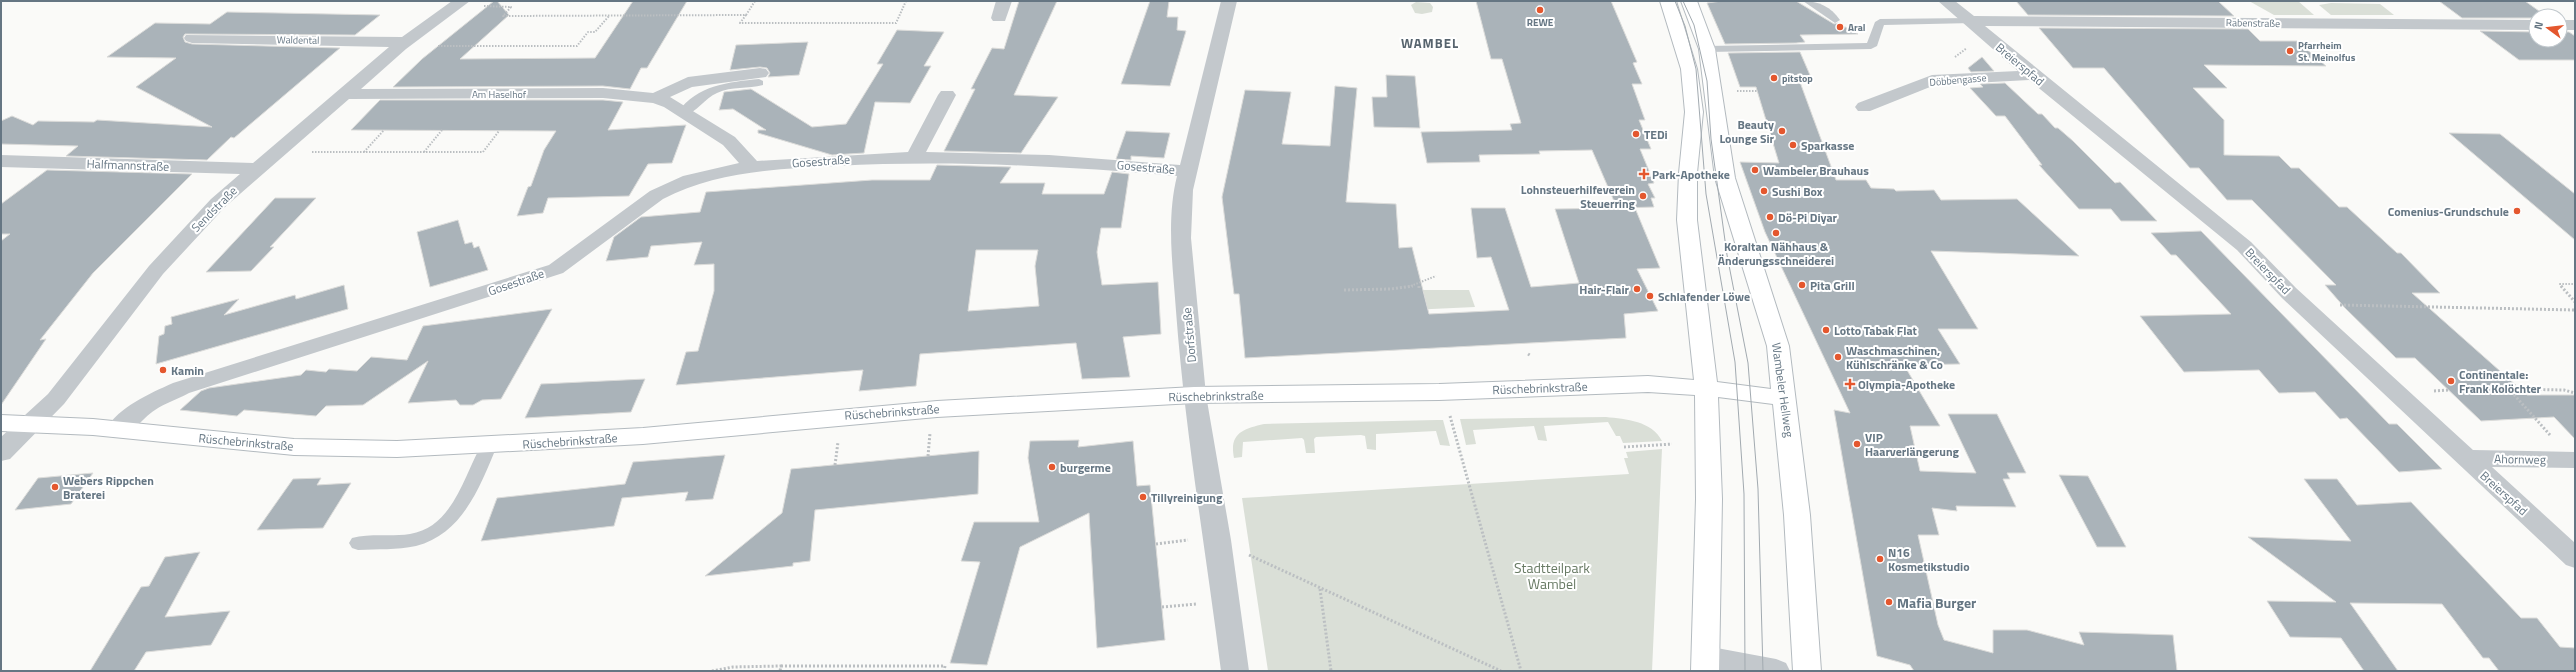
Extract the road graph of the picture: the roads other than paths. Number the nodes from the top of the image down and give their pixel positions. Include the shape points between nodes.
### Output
1 (1004, 1) edge
2 (1229, 1) edge
3 (1668, 1) edge
4 (1808, 1) edge
5 (1946, 1) edge
6 (1693, 2) edge
7 (460, 3) edge
8 (999, 18) dead end
9 (1835, 20) dead end
10 (1969, 21) junction
11 (2528, 25) edge
12 (1846, 34) dead end
13 (192, 38) dead end
14 (402, 44) junction
15 (1855, 46) junction
16 (1707, 49) junction
17 (2033, 75) junction
18 (760, 78) joint
19 (343, 94) junction
20 (947, 95) dead end
21 (655, 98) junction
22 (1864, 107) dead end
23 (684, 112) junction
24 (914, 158) junction
25 (1, 161) edge
26 (752, 166) junction
27 (256, 169) junction
28 (1187, 171) junction
29 (1706, 388) junction
30 (1194, 396) junction
31 (1785, 398) junction
32 (1, 423) edge
33 (28, 424) junction
34 (117, 430) junction
35 (489, 446) junction
36 (1, 453) edge
37 (2465, 458) junction
38 (2575, 460) edge
39 (358, 543) dead end
40 (2575, 558) edge
41 (1706, 664) edge
42 (1235, 671) edge
43 (1776, 671) edge
44 (1807, 671) edge

1 - 8 street
2 - 28 street, Dorfstraße
3 - 29 main road via 1690,69 1694,112 1688,173 1688,220
4 - 9 lane via 1828,12
5 - 10 street, Breierspfad
6 - 16 main road, Wambeler Hellweg
7 - 14 street, Sendstraße
10 - 11 street, Rabenstraße
10 - 15 lane via 1880,22 1871,46
10 - 17 street, Breierspfad
12 - 15 lane
13 - 14 street, Waldental
14 - 19 street, Sendstraße
15 - 16 lane
16 - 31 main road, Wambeler Hellweg via 1725,178 1778,346
17 - 22 street, Döbbengasse via 1932,80
17 - 37 street, Breierspfad via 2244,246 2262,268 2337,335
18 - 21 street via 688,82
18 - 23 lane via 712,88 703,93
19 - 21 street, Am Haselhof via 603,93
19 - 27 street, Sendstraße
20 - 24 street
21 - 23 street, Am Haselhof via 670,103
23 - 26 street, Am Haselhof via 729,141
24 - 26 street, Gosestraße
24 - 28 street, Gosestraße via 1062,162
25 - 27 street, Halfmannstraße
26 - 34 street, Gosestraße via 697,178 646,201 578,256 556,268 181,388 147,404
27 - 33 street, Sendstraße via 218,203 156,270 56,398
28 - 30 street, Dorfstraße via 1181,204 1181,238
29 - 30 main road, Rüschebrinkstraße via 1648,384 1424,392
29 - 31 main road, Rüschebrinkstraße
29 - 41 main road via 1710,499
30 - 35 main road, Rüschebrinkstraße via 937,409 643,436
30 - 42 street, Dorfstraße via 1218,540
31 - 44 main road, Wambeler Hellweg via 1797,515
32 - 33 main road, Rüschebrinkstraße
33 - 34 main road, Rüschebrinkstraße
33 - 36 street, Sendstraße
34 - 35 main road, Rüschebrinkstraße via 309,448
35 - 39 lane via 459,507 440,527 417,538
37 - 38 street, Ahornweg
37 - 40 street, Breierspfad
41 - 43 street

